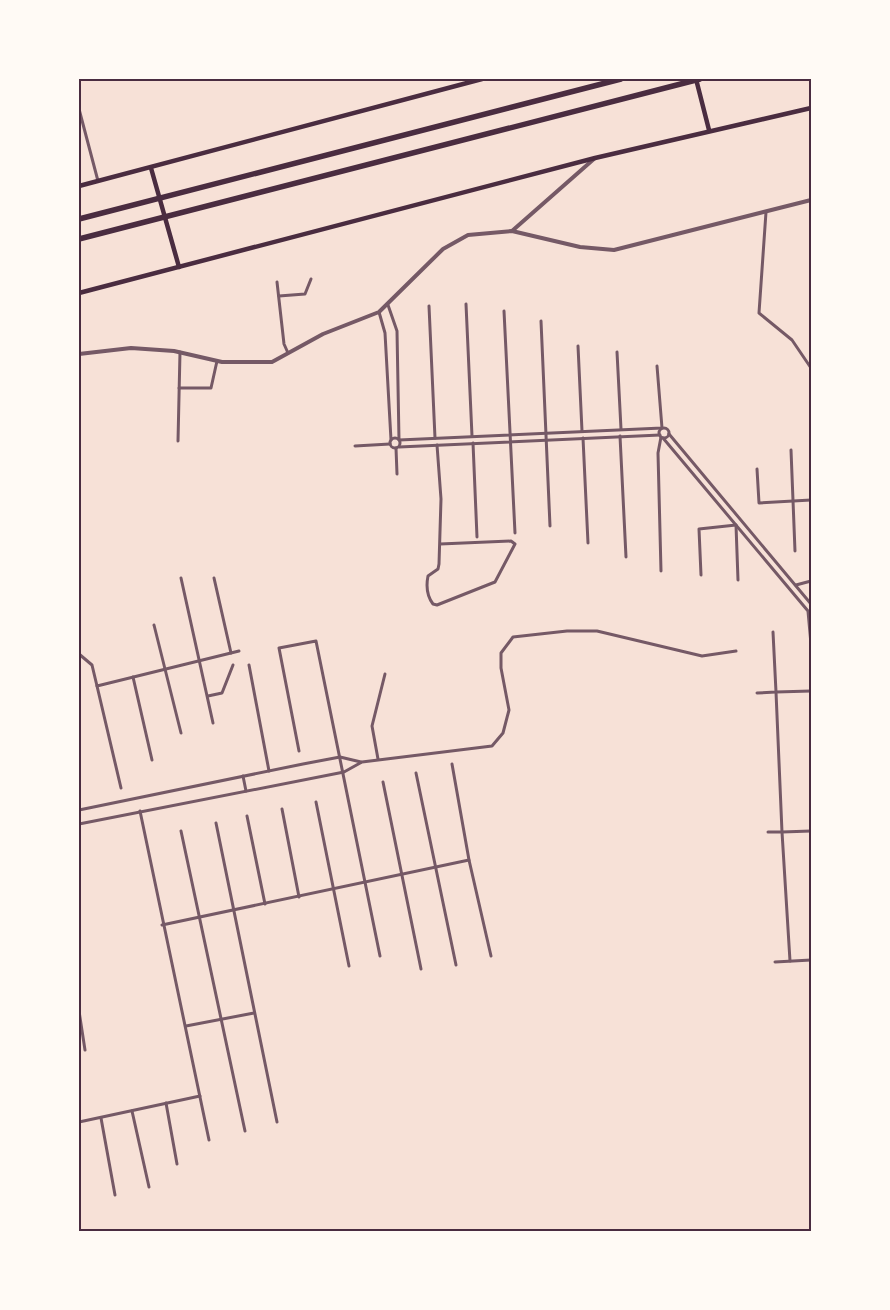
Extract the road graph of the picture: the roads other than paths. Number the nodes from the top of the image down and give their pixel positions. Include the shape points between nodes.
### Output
1 (482, 79) edge
2 (621, 79) edge
3 (700, 79) edge
4 (694, 80) edge
5 (811, 108) edge
6 (79, 110) edge
7 (709, 130) junction
8 (595, 158) junction
9 (151, 168) junction
10 (98, 181) junction
11 (79, 186) edge
12 (811, 200) edge
13 (766, 212) junction
14 (79, 219) edge
15 (512, 231) junction
16 (79, 239) edge
17 (179, 267) junction
18 (311, 279) dead end
19 (277, 282) dead end
20 (79, 293) edge
21 (279, 296) junction
22 (466, 304) dead end
23 (388, 305) junction
24 (429, 306) dead end
25 (504, 311) dead end
26 (378, 312) junction
27 (541, 321) dead end
28 (578, 346) dead end
29 (180, 352) junction
30 (617, 352) dead end
31 (288, 353) junction
32 (79, 354) edge
33 (217, 361) junction
34 (657, 366) dead end
35 (811, 368) edge
36 (179, 388) junction
37 (662, 428) junction
38 (621, 429) junction
39 (582, 431) junction
40 (546, 432) junction
41 (510, 434) junction
42 (670, 434) junction
43 (472, 436) junction
44 (620, 436) junction
45 (661, 437) junction
46 (435, 438) junction
47 (583, 438) junction
48 (178, 440) dead end
49 (399, 440) junction
50 (546, 440) junction
51 (510, 441) junction
52 (391, 442) junction
53 (473, 443) junction
54 (437, 445) junction
55 (355, 446) dead end
56 (397, 447) junction
57 (791, 450) dead end
58 (757, 469) dead end
59 (397, 474) dead end
60 (811, 500) edge
61 (792, 501) junction
62 (736, 525) junction
63 (550, 526) dead end
64 (515, 533) dead end
65 (477, 538) dead end
66 (588, 542) dead end
67 (440, 544) junction
68 (795, 551) dead end
69 (626, 557) dead end
70 (661, 571) dead end
71 (701, 575) dead end
72 (181, 578) dead end
73 (214, 578) dead end
74 (738, 580) dead end
75 (811, 581) edge
76 (796, 585) junction
77 (811, 604) edge
78 (154, 625) dead end
79 (774, 632) dead end
80 (811, 644) edge
81 (239, 651) dead end
82 (736, 651) dead end
83 (231, 653) junction
84 (79, 654) edge
85 (201, 660) junction
86 (233, 665) dead end
87 (249, 665) dead end
88 (166, 669) junction
89 (385, 674) dead end
90 (133, 677) junction
91 (97, 686) junction
92 (811, 691) edge
93 (776, 692) junction
94 (757, 693) dead end
95 (208, 696) junction
96 (213, 723) dead end
97 (181, 733) dead end
98 (299, 751) dead end
99 (340, 757) junction
100 (378, 759) junction
101 (152, 760) dead end
102 (362, 762) junction
103 (452, 764) dead end
104 (269, 771) junction
105 (344, 772) junction
106 (416, 773) dead end
107 (243, 776) junction
108 (383, 782) dead end
109 (121, 788) dead end
110 (246, 791) junction
111 (316, 802) dead end
112 (282, 809) dead end
113 (79, 810) edge
114 (140, 810) junction
115 (247, 816) dead end
116 (216, 822) dead end
117 (79, 824) edge
118 (181, 831) dead end
119 (811, 831) edge
120 (768, 832) dead end
121 (782, 832) junction
122 (470, 860) junction
123 (436, 867) junction
124 (402, 875) junction
125 (366, 883) junction
126 (333, 890) junction
127 (299, 897) junction
128 (265, 904) junction
129 (234, 910) junction
130 (199, 917) junction
131 (162, 925) junction
132 (380, 956) dead end
133 (491, 956) dead end
134 (811, 960) edge
135 (790, 961) junction
136 (775, 962) dead end
137 (456, 965) dead end
138 (349, 966) dead end
139 (421, 969) dead end
140 (79, 1011) edge
141 (254, 1013) junction
142 (221, 1020) junction
143 (186, 1026) junction
144 (85, 1050) dead end
145 (200, 1096) junction
146 (166, 1103) junction
147 (132, 1110) junction
148 (101, 1118) junction
149 (79, 1122) edge
150 (276, 1122) dead end
151 (245, 1131) dead end
152 (209, 1140) dead end
153 (177, 1164) dead end
154 (149, 1187) dead end
155 (114, 1195) dead end

1 - 9 main road
2 - 14 highway
3 - 4 highway
4 - 7 main road
4 - 16 highway
5 - 7 main road
6 - 10 street
7 - 8 main road
8 - 15 street
8 - 17 main road
9 - 10 main road
9 - 17 main road
10 - 11 main road
12 - 13 street
13 - 15 street via 614,250 580,247
13 - 35 street via 758,313 792,340
15 - 23 street via 468,235 442,249
17 - 20 main road
18 - 21 street via 305,294
19 - 21 street
21 - 31 street via 284,344
22 - 43 street
23 - 26 street
23 - 49 street via 397,331
24 - 46 street
25 - 41 street
26 - 31 street via 323,334
26 - 52 street via 385,333
27 - 40 street
28 - 39 street
29 - 32 street via 131,348
29 - 33 street
29 - 36 street
30 - 38 street
31 - 33 street via 272,362
33 - 36 street via 211,388
34 - 37 street
36 - 48 street
37 - 38 street
37 - 42 street via 668,429
37 - 45 street
38 - 39 street
39 - 40 street
40 - 41 street
40 - 50 street
41 - 43 street
41 - 51 street
42 - 45 street
42 - 76 street
43 - 46 street
44 - 45 street
44 - 47 street
44 - 69 street
45 - 62 street
45 - 70 street via 658,453
46 - 49 street
47 - 50 street
47 - 66 street
49 - 52 street via 395,438
49 - 56 street
50 - 51 street
50 - 63 street
51 - 53 street
51 - 64 street
52 - 55 street
52 - 56 street
53 - 54 street
53 - 65 street
54 - 56 street
54 - 67 street
56 - 59 street
57 - 61 street
58 - 61 street via 759,503
60 - 61 street
61 - 68 street
62 - 71 street via 699,529
62 - 74 street
62 - 80 street via 808,611
67 - 67 street via 511,541 515,544 495,582 434,605 428,596 427,580 438,567
72 - 85 street
73 - 83 street
75 - 76 street
76 - 77 street
78 - 88 street
79 - 93 street
81 - 83 street
82 - 100 street via 702,656 597,631 513,637 501,653 509,710 503,733 492,746
83 - 85 street
84 - 91 street via 92,665
85 - 88 street
85 - 95 street
86 - 95 street via 222,693
87 - 104 street
88 - 90 street
88 - 97 street
89 - 100 street via 372,726
90 - 91 street
90 - 101 street
91 - 109 street
92 - 93 street
93 - 94 street
93 - 121 street
95 - 96 street
98 - 99 street via 279,648 316,641
99 - 102 street
99 - 104 street
99 - 105 street
100 - 102 street
102 - 105 street
103 - 122 street
104 - 107 street
105 - 110 street
105 - 125 street
106 - 123 street
107 - 110 street
107 - 113 street
108 - 124 street
110 - 114 street
111 - 126 street
112 - 127 street
114 - 117 street
114 - 131 street
115 - 128 street
116 - 129 street
118 - 130 street
119 - 121 street
120 - 121 street
121 - 135 street
122 - 123 street
122 - 133 street
123 - 124 street
123 - 137 street
124 - 125 street
124 - 139 street
125 - 126 street
125 - 132 street
126 - 127 street
126 - 138 street
127 - 128 street
128 - 129 street
129 - 130 street
129 - 141 street
130 - 131 street
130 - 142 street
131 - 143 street
134 - 135 street
135 - 136 street
140 - 144 street
141 - 142 street
141 - 150 street
142 - 143 street
142 - 151 street
143 - 145 street
145 - 146 street
145 - 152 street
146 - 147 street
146 - 153 street
147 - 148 street
147 - 154 street
148 - 149 street
148 - 155 street

